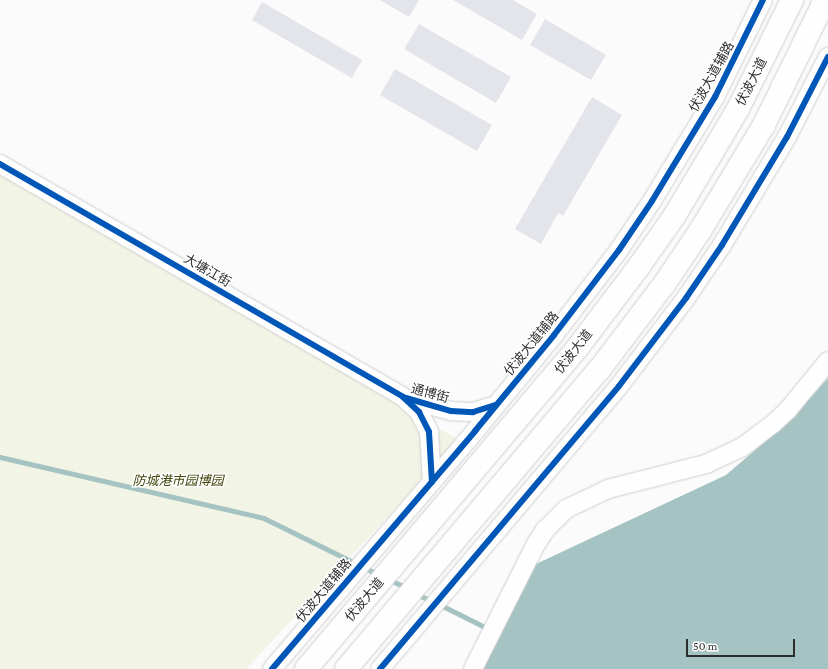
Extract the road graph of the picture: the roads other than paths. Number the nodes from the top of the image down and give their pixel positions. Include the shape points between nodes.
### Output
1 (763, 0) edge
2 (792, 0) edge
3 (825, 0) edge
4 (828, 57) edge
5 (0, 164) edge
6 (828, 361) edge
7 (402, 397) junction
8 (496, 406) junction
9 (432, 482) junction
10 (272, 669) edge
11 (306, 669) edge
12 (346, 669) edge
13 (380, 669) edge
14 (473, 669) edge

1 - 8 street, 伏波大道辅路 via 715,97 652,201 554,335
2 - 11 main road, 伏波大道 via 738,110 675,215 644,259 575,351
3 - 12 main road via 764,125 700,231 665,283 599,370
4 - 13 street via 787,137 722,245 686,298 619,386
5 - 7 street, 大塘江街
6 - 14 street via 788,410 740,448 700,466 608,489 566,509 545,530 536,544
7 - 8 street, 通博街 via 451,411 473,412
7 - 9 street, 通博街 via 420,412 429,432
8 - 9 street, 伏波大道辅路
9 - 10 street, 伏波大道辅路

